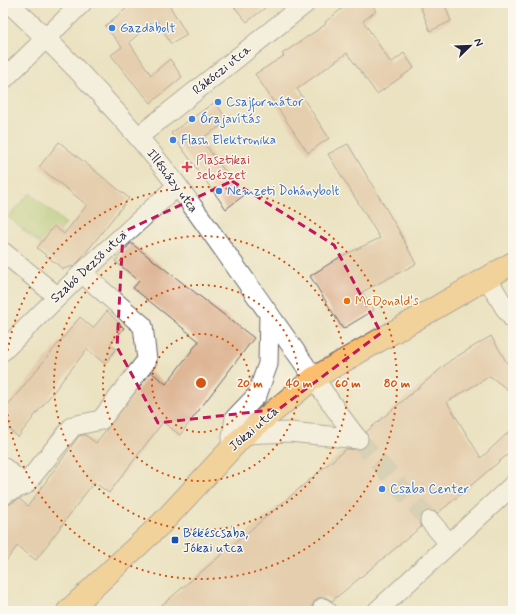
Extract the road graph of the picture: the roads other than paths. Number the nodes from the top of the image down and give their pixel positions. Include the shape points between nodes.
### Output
1 (9, 3) edge
2 (82, 3) edge
3 (306, 3) edge
4 (46, 38) junction
5 (3, 80) edge
6 (138, 137) junction
7 (177, 186) junction
8 (3, 252) edge
9 (513, 264) edge
10 (82, 273) junction
11 (487, 278) junction
12 (58, 297) junction
13 (269, 314) junction
14 (513, 319) edge
15 (3, 351) edge
16 (314, 378) junction
17 (246, 434) junction
18 (230, 450) junction
19 (3, 467) edge
20 (25, 485) junction
21 (513, 485) edge
22 (3, 496) edge
23 (430, 521) tunnel mouth
24 (449, 543) junction
25 (68, 611) edge
26 (377, 611) edge

1 - 4 street, Illésházy utca
2 - 4 street
3 - 6 street, Rákóczi utca
4 - 5 street
4 - 6 street, Illésházy utca
6 - 7 street, Illésházy utca
7 - 10 street, Szabó Dezső utca
7 - 13 street, Illésházy utca
8 - 12 street
9 - 11 main road, Jókai utca
10 - 12 street, Szabó Dezső utca
10 - 20 street via 143,326 147,360 101,420 73,426
11 - 14 street
11 - 16 main road, Jókai utca
12 - 15 street, Szabó Dezső utca
13 - 16 street, Illésházy utca
13 - 18 street via 268,364 258,395 235,418
16 - 17 main road, Jókai utca
16 - 17 street, Illésházy utca via 358,439 290,432
17 - 18 main road, Jókai utca
18 - 25 main road, Jókai utca via 162,523
19 - 20 street
20 - 22 street
21 - 24 street
23 - 24 street
24 - 26 street

